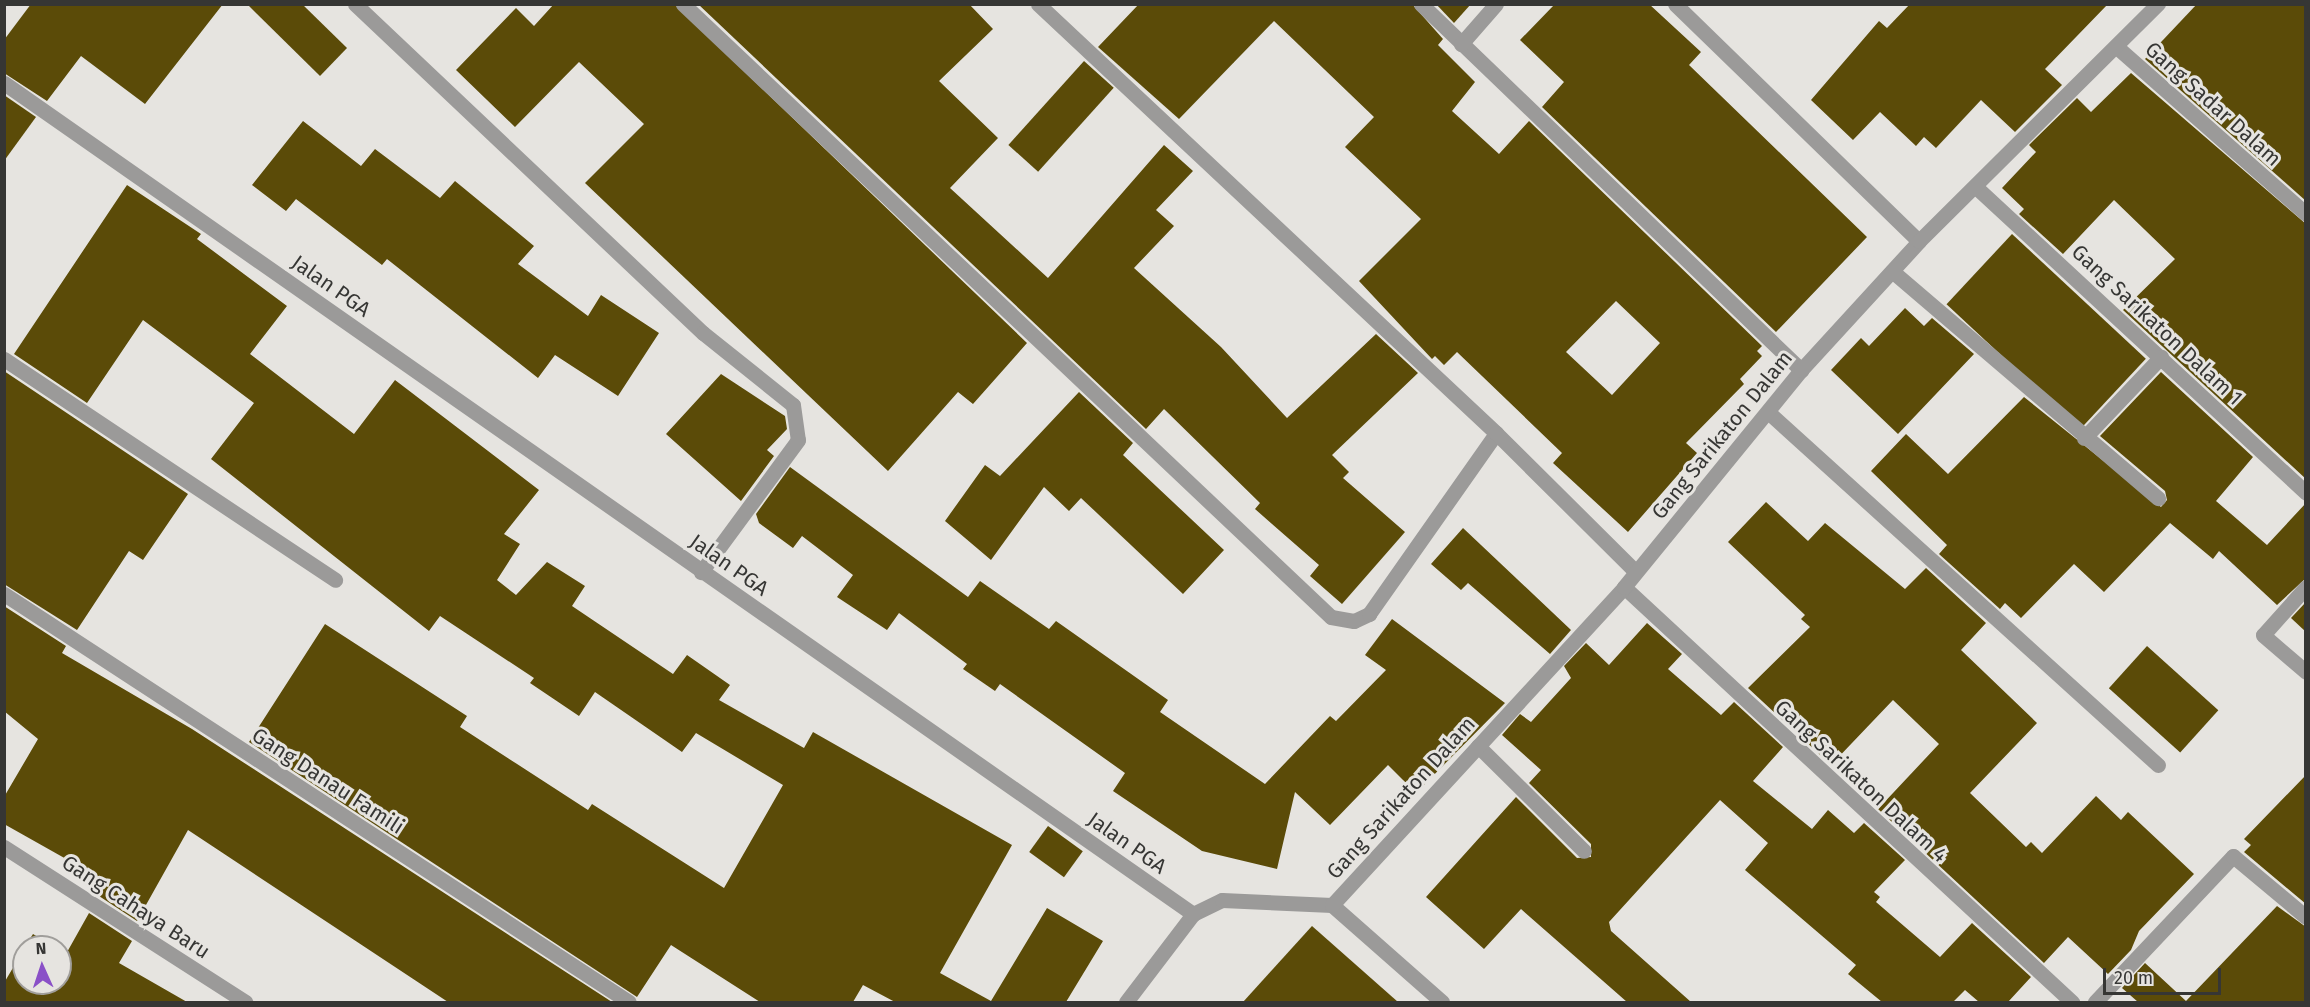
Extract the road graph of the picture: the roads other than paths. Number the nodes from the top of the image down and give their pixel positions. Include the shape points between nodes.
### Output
1 (356, 4) edge
2 (683, 4) edge
3 (1038, 4) edge
4 (1421, 4) edge
5 (1496, 4) edge
6 (1675, 4) edge
7 (2158, 4) edge
8 (1461, 44) junction
9 (2119, 49) junction
10 (4, 83) edge
11 (1978, 189) junction
12 (2306, 214) edge
13 (1919, 241) junction
14 (1892, 271) junction
15 (2161, 357) junction
16 (4, 359) edge
17 (1801, 370) junction
18 (1768, 412) junction
19 (1496, 433) junction
20 (2084, 438) junction
21 (2306, 493) edge
22 (2158, 498) dead end
23 (701, 572) junction
24 (1636, 572) junction
25 (335, 580) dead end
26 (1624, 587) junction
27 (2306, 587) edge
28 (4, 594) edge
29 (2306, 672) edge
30 (1478, 746) junction
31 (2158, 765) dead end
32 (4, 848) edge
33 (1584, 851) dead end
34 (1332, 905) junction
35 (1193, 914) junction
36 (2306, 917) edge
37 (245, 1002) edge
38 (629, 1002) edge
39 (1126, 1002) edge
40 (1442, 1002) edge
41 (2072, 1002) edge
42 (2095, 1002) edge

1 - 23 street via 703,333 793,405 798,440
2 - 19 street via 1331,616 1354,621 1369,614
3 - 19 street
4 - 8 street
5 - 8 street
6 - 13 street
7 - 9 street, Gang Sarikaton Dalam
8 - 17 street
9 - 11 street, Gang Sarikaton Dalam
9 - 12 street, Gang Sadar Dalam
10 - 23 street, Jalan PGA
11 - 13 street, Gang Sarikaton Dalam
11 - 15 street, Gang Sarikaton Dalam 1
13 - 14 street, Gang Sarikaton Dalam
14 - 17 street, Gang Sarikaton Dalam
14 - 20 street
15 - 20 street
15 - 21 street, Gang Sarikaton Dalam 1
16 - 25 street
17 - 18 street, Gang Sarikaton Dalam
18 - 24 street, Gang Sarikaton Dalam
18 - 31 street
19 - 24 street
20 - 22 street
23 - 35 street, Jalan PGA
24 - 26 street, Gang Sarikaton Dalam
26 - 30 street, Gang Sarikaton Dalam
26 - 41 street, Gang Sarikaton Dalam 4
27 - 29 street via 2263,635
28 - 38 street, Gang Danau Famili
30 - 33 street
30 - 34 street, Gang Sarikaton Dalam
32 - 37 street, Gang Cahaya Baru
34 - 35 street via 1222,900
34 - 40 street
35 - 39 street
36 - 42 street via 2234,856

